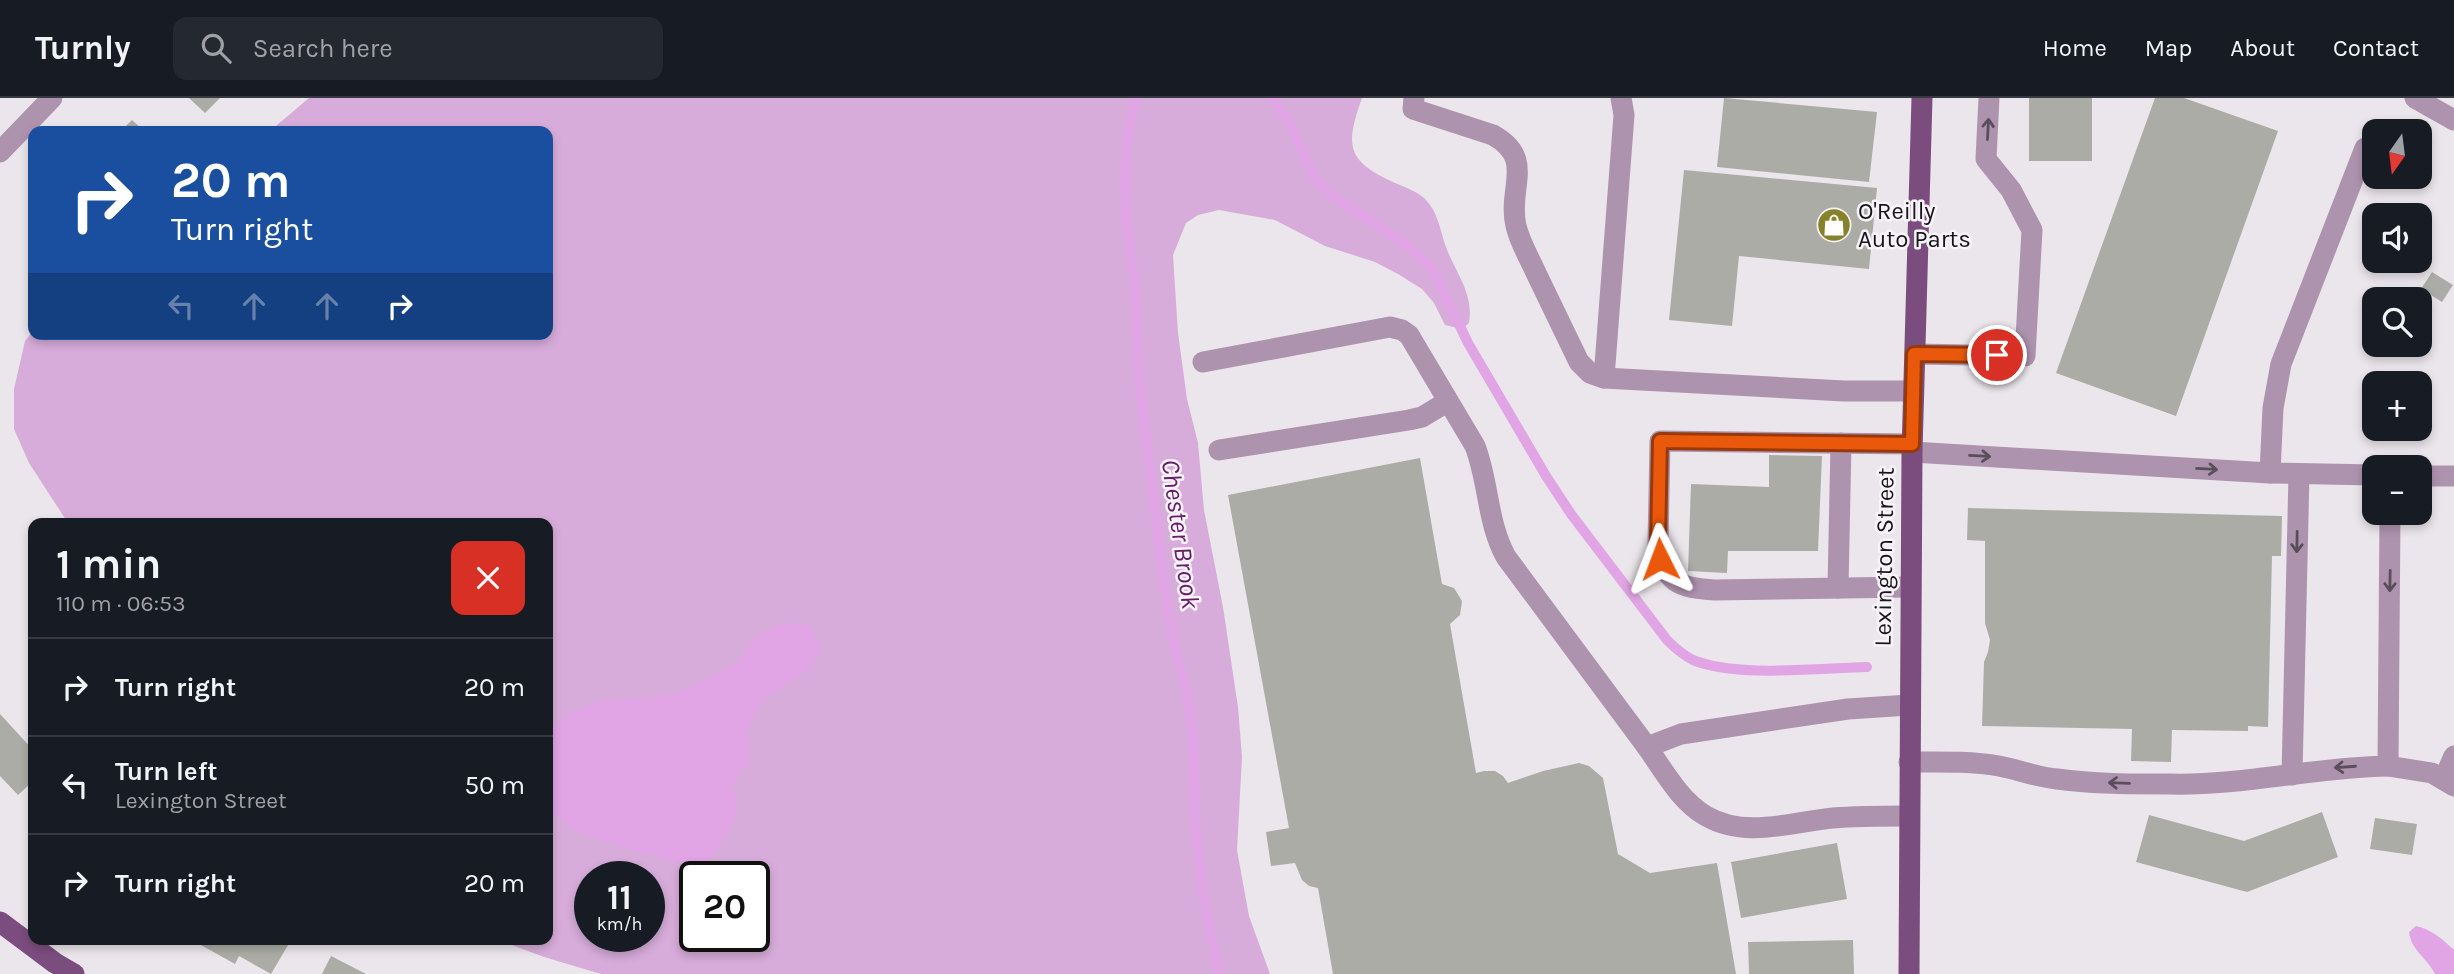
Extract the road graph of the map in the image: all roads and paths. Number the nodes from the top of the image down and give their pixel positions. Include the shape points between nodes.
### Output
1 (52, 98) edge
2 (1414, 98) edge
3 (1622, 98) edge
4 (1922, 98) edge
5 (1989, 98) edge
6 (2415, 98) edge
7 (2454, 120) edge
8 (0, 152) edge
9 (2362, 156) edge
10 (1914, 354) junction
11 (1203, 362) dead end
12 (1604, 378) junction
13 (1913, 391) junction
14 (1447, 402) junction
15 (1841, 443) junction
16 (1912, 448) junction
17 (1219, 450) dead end
18 (2270, 473) junction
19 (2299, 474) junction
20 (2362, 475) edge
21 (2432, 475) edge
22 (2454, 476) edge
23 (2390, 525) edge
24 (1910, 587) junction
25 (1838, 588) junction
26 (1909, 705) junction
27 (1647, 747) junction
28 (2454, 757) edge
29 (1909, 762) junction
30 (2388, 766) junction
31 (2292, 775) junction
32 (2449, 782) edge
33 (1909, 816) junction
34 (0, 922) edge
35 (28, 943) edge
36 (31, 945) edge
37 (74, 974) edge
38 (1909, 974) edge

1 - 8 street
2 - 12 street via 1413,109 1493,135 1513,150 1519,236 1579,362
3 - 12 street
4 - 10 main road, Lexington Street
10 -> 5 street via 2025,356 2032,230 2011,190 1986,159
6 - 7 street
9 - 18 street via 2281,364 2273,408
10 - 13 main road, Lexington Street
11 - 14 street via 1390,327 1409,335
12 - 13 street
13 - 16 main road, Lexington Street
14 - 17 street via 1409,420
14 - 27 street via 1480,458 1495,533 1506,557
15 - 16 street
15 - 25 street
15 - 25 street via 1660,441 1658,544 1660,559 1674,581 1685,587 1715,590
16 -> 18 street
16 - 24 main road, Lexington Street
18 - 19 street
19 - 20 street
19 -> 31 street
21 - 22 street
23 -> 30 street
24 - 25 street
24 - 26 main road, Lexington Street
26 - 27 street via 1848,709 1681,734
26 - 29 main road, Lexington Street
27 - 33 street via 1678,791 1705,815 1726,825 1760,828
28 - 32 street
31 -> 29 street via 2146,784 2056,779 1977,764
29 - 33 main road, Lexington Street
30 -> 31 street
30 - 32 street via 2432,773
33 - 38 main road, Lexington Street
34 - 35 main road
36 - 37 main road

